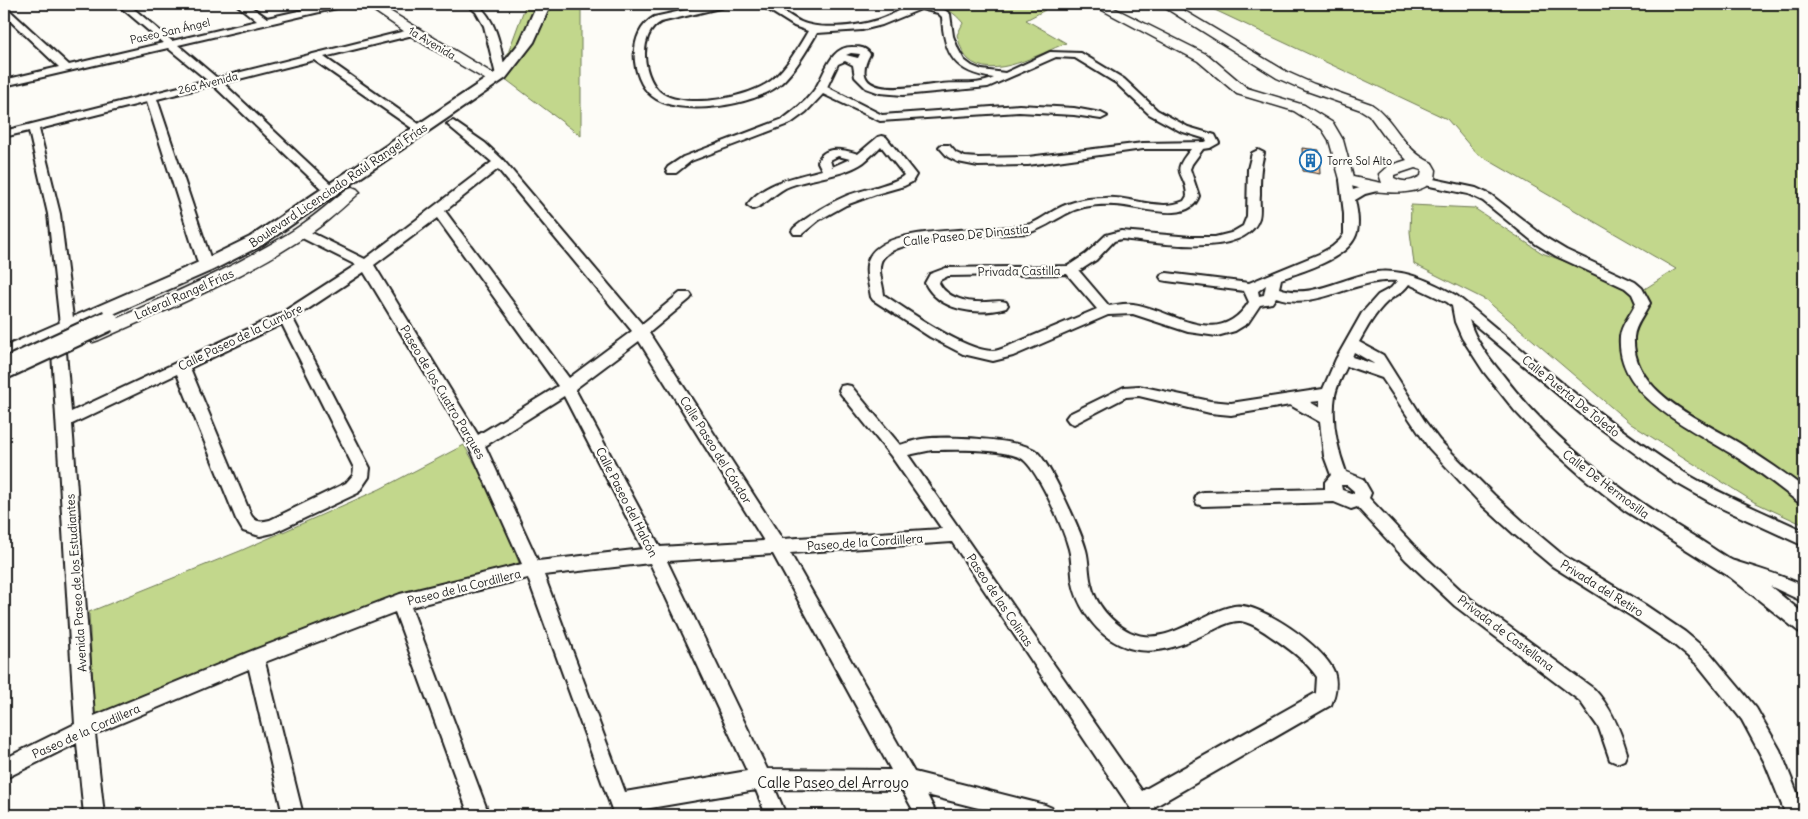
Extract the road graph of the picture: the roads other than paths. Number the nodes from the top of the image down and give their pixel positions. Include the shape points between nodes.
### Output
1 (122, 4) edge
2 (241, 4) edge
3 (341, 4) edge
4 (370, 4) edge
5 (472, 4) edge
6 (544, 4) edge
7 (556, 4) edge
8 (724, 4) edge
9 (764, 4) edge
10 (1098, 4) edge
11 (1165, 4) edge
12 (916, 5) edge
13 (4, 10) edge
14 (265, 22) junction
15 (814, 30) junction
16 (413, 32) junction
17 (172, 44) junction
18 (528, 52) junction
19 (315, 56) junction
20 (67, 69) junction
21 (980, 73) junction
22 (1006, 76) junction
23 (498, 77) junction
24 (215, 81) junction
25 (4, 83) edge
26 (972, 85) junction
27 (822, 90) junction
28 (152, 97) junction
29 (1101, 116) dead end
30 (880, 118) junction
31 (453, 124) junction
32 (33, 126) junction
33 (420, 130) junction
34 (4, 134) edge
35 (882, 139) junction
36 (1201, 145) junction
37 (945, 146) dead end
38 (1258, 152) dead end
39 (499, 162) junction
40 (1417, 163) junction
41 (672, 170) dead end
42 (1386, 174) junction
43 (1345, 175) junction
44 (1424, 181) junction
45 (1400, 186) junction
46 (1377, 187) junction
47 (331, 191) junction
48 (352, 192) junction
49 (1348, 199) junction
50 (753, 205) dead end
51 (438, 211) junction
52 (798, 231) dead end
53 (302, 233) junction
54 (367, 265) junction
55 (206, 266) junction
56 (1071, 270) junction
57 (1168, 276) dead end
58 (1376, 276) junction
59 (1406, 278) junction
60 (1273, 284) junction
61 (1338, 288) junction
62 (685, 296) dead end
63 (1257, 296) junction
64 (1383, 298) junction
65 (1459, 304) junction
66 (1002, 305) dead end
67 (1106, 311) junction
68 (285, 317) junction
69 (1480, 321) junction
70 (68, 330) junction
71 (641, 332) junction
72 (1469, 336) junction
73 (1351, 344) junction
74 (59, 352) junction
75 (4, 355) edge
76 (1343, 359) junction
77 (182, 365) junction
78 (9, 372) edge
79 (1387, 374) junction
80 (567, 386) junction
81 (846, 390) dead end
82 (1328, 394) junction
83 (1291, 398) junction
84 (1074, 418) dead end
85 (1327, 419) junction
86 (65, 421) junction
87 (476, 444) junction
88 (897, 452) junction
89 (1340, 478) junction
90 (1336, 495) junction
91 (1804, 497) edge
92 (1203, 499) dead end
93 (1360, 499) junction
94 (956, 535) junction
95 (1804, 539) edge
96 (778, 548) junction
97 (655, 555) junction
98 (1726, 564) junction
99 (533, 569) junction
100 (1804, 594) edge
101 (400, 602) junction
102 (1804, 625) edge
103 (255, 658) junction
104 (85, 729) junction
105 (1617, 752) dead end
106 (4, 769) edge
107 (761, 779) junction
108 (906, 780) junction
109 (622, 809) edge
110 (1143, 810) edge
111 (94, 815) edge
112 (292, 815) edge
113 (479, 815) edge
114 (776, 815) edge
115 (927, 815) edge
116 (1045, 815) edge
117 (1796, 815) edge

1 - 17 street
2 - 14 street
3 - 14 street, Paseo San Ángel
4 - 16 street, 1a Avenida
5 - 23 street via 487,20
6 - 18 main road
7 - 18 main road via 545,33
8 - 15 street via 663,18 645,29 639,48 647,81 655,94 673,102 708,104 756,92 776,82
9 - 15 street via 797,24
10 - 43 street via 1203,58 1242,92 1299,108 1328,126 1336,140
11 - 40 street via 1282,75 1374,112
12 - 15 street via 870,25
12 - 21 street via 941,11 947,16 948,36 960,62
13 - 20 street
14 - 17 street, Paseo San Ángel
16 - 19 street, 26a Avenida
16 - 23 street, 1a Avenida
17 - 20 street, Paseo San Ángel
17 - 24 street
18 - 23 main road, Boulevard Licenciado Raúl Rangel Frías
18 - 31 main road via 523,71 509,85
19 - 24 street, 26a Avenida
19 - 33 street
20 - 25 street, Paseo San Ángel
21 - 22 street
21 - 26 street
22 - 26 street via 992,83
22 - 36 street via 1054,54 1077,56 1120,81 1153,112 1184,129
23 - 33 main road, Boulevard Licenciado Raúl Rangel Frías
24 - 28 street, 26a Avenida
24 - 47 street
26 - 27 street via 913,92 879,90 866,84 859,73 859,65 848,58 836,60
27 - 30 street
27 - 41 street via 801,112 787,121 687,159
28 - 32 street, 26a Avenida
28 - 55 street
29 - 30 street via 1030,108
30 - 35 street
31 - 39 street, Calle Paseo del Cóndor
31 - 48 main road
32 - 34 street, 26a Avenida
32 - 70 street via 54,214
33 - 47 main road, Boulevard Licenciado Raúl Rangel Frías
35 - 50 street via 847,166 785,184
35 - 52 street via 892,155 907,169 908,179 850,198 815,216
36 - 37 street via 1142,146 1028,161 978,162 962,160
36 - 67 street, Calle Paseo De Dinastía via 1184,169 1194,193 1192,199 1180,207 1091,202 1064,210 1040,226 1028,229 899,242 885,248 873,266 878,297 935,334 981,354 994,356 1008,352
38 - 56 street, Privada Castilla via 1248,228 1235,236 1215,241 1191,242 1121,234 1110,238
39 - 51 street, Calle Paseo de la Cumbre
39 - 71 street, Calle Paseo del Cóndor
40 - 42 street via 1405,164
40 - 44 street via 1429,171
42 - 43 street
42 - 45 street via 1387,180
43 - 46 street
43 - 49 street
44 - 45 street
44 - 91 street via 1472,191 1486,198 1541,241 1630,285 1643,303 1640,312 1628,325 1627,339 1636,373 1650,392
45 - 46 street
46 - 49 street
47 - 55 main road, Boulevard Licenciado Raúl Rangel Frías via 256,241
48 - 53 street, Lateral Rangel Frías
48 - 78 main road, bridge via 258,252 108,321
49 - 60 street via 1351,224 1350,236 1345,243
51 - 54 street, Calle Paseo de la Cumbre
51 - 80 street, Calle Paseo del Halcón
53 - 54 street
53 - 74 street, Lateral Rangel Frías via 252,263
54 - 68 street, Calle Paseo de la Cumbre
54 - 87 street, Paseo de los Cuatro Parques
55 - 70 main road, Boulevard Licenciado Raúl Rangel Frías
56 - 66 street, Privada Castilla via 946,272 935,277 932,283 940,296 958,303 984,309
56 - 67 street
57 - 63 street, Calle Puerta De Toledo
58 - 59 street, Calle Puerta De Toledo
58 - 61 street, Calle Puerta De Toledo
58 - 64 street
59 - 64 street via 1396,291
59 - 65 street, Calle Puerta De Toledo
60 - 61 street, Calle Puerta De Toledo via 1283,296 1296,297
60 - 63 street
60 - 63 street, Calle Paseo De Dinastía via 1267,300
61 - 63 street, Calle Puerta De Toledo via 1334,294 1294,306 1278,306
62 - 71 street
63 - 67 street, Calle Paseo De Dinastía via 1244,319 1230,328 1209,331 1132,309
64 - 73 street via 1367,316
65 - 69 street, Calle Puerta De Toledo
65 - 72 street, Calle De Hermosilla via 1459,317
68 - 77 street, Calle Paseo de la Cumbre
68 - 77 street via 362,468 361,477 352,488 274,526 260,529 249,526 244,519
69 - 72 street
69 - 95 street, Calle Puerta De Toledo via 1592,414 1677,476
70 - 74 main road
70 - 75 main road
71 - 80 street
71 - 96 street, Calle Paseo del Cóndor
72 - 98 street, Calle De Hermosilla via 1510,396 1554,444 1631,506
73 - 76 street
73 - 79 street via 1378,359
74 - 78 street, Lateral Rangel Frías
74 - 86 street, Avenida Paseo de los Estudiantes
75 - 78 main road via 27,352 29,355 27,360
76 - 79 street
76 - 82 street
77 - 86 street, Calle Paseo de la Cumbre
79 - 117 street, Privada del Retiro via 1434,444 1521,530 1558,561 1679,638 1704,660 1749,714 1773,757
80 - 87 street
80 - 97 street, Calle Paseo del Halcón
81 - 88 street, Paseo de las Colinas
82 - 83 street
82 - 85 street
83 - 84 street via 1231,409 1148,393 1124,392
83 - 85 street
85 - 89 street via 1332,456
86 - 104 street, Avenida Paseo de los Estudiantes
87 - 99 street, Paseo de los Cuatro Parques
88 - 94 street, Paseo de las Colinas
88 - 110 street via 922,445 953,444 1014,449 1029,455 1045,476 1077,546 1082,585 1089,604 1105,624 1122,637 1141,644 1156,644 1174,640 1230,614 1242,613 1256,616 1319,663 1325,674 1327,689 1324,699
89 - 90 street via 1332,486
89 - 93 street via 1359,484 1363,492
90 - 92 street
90 - 93 street via 1351,502
93 - 105 street, Privada de Castellana via 1461,601 1587,695 1599,707 1608,724
94 - 96 street, Paseo de la Cordillera
94 - 110 street, Paseo de las Colinas
96 - 97 street, Paseo de la Cordillera
96 - 108 street, Calle Paseo del Cóndor
97 - 99 street, Paseo de la Cordillera
97 - 107 street, Calle Paseo del Halcón
98 - 100 street
98 - 102 street
99 - 101 street, Paseo de la Cordillera
99 - 109 street, Paseo de los Cuatro Parques
101 - 103 street, Paseo de la Cordillera
101 - 113 street
103 - 104 street, Paseo de la Cordillera
103 - 112 street
104 - 106 street, Paseo de la Cordillera
104 - 111 street, Avenida Paseo de los Estudiantes
107 - 108 street, Calle Paseo del Arroyo
107 - 109 street, Calle Paseo del Arroyo
107 - 114 street, Calle Paseo del Halcón
108 - 115 street, Calle Paseo del Cóndor
108 - 116 street, Calle Paseo del Arroyo

